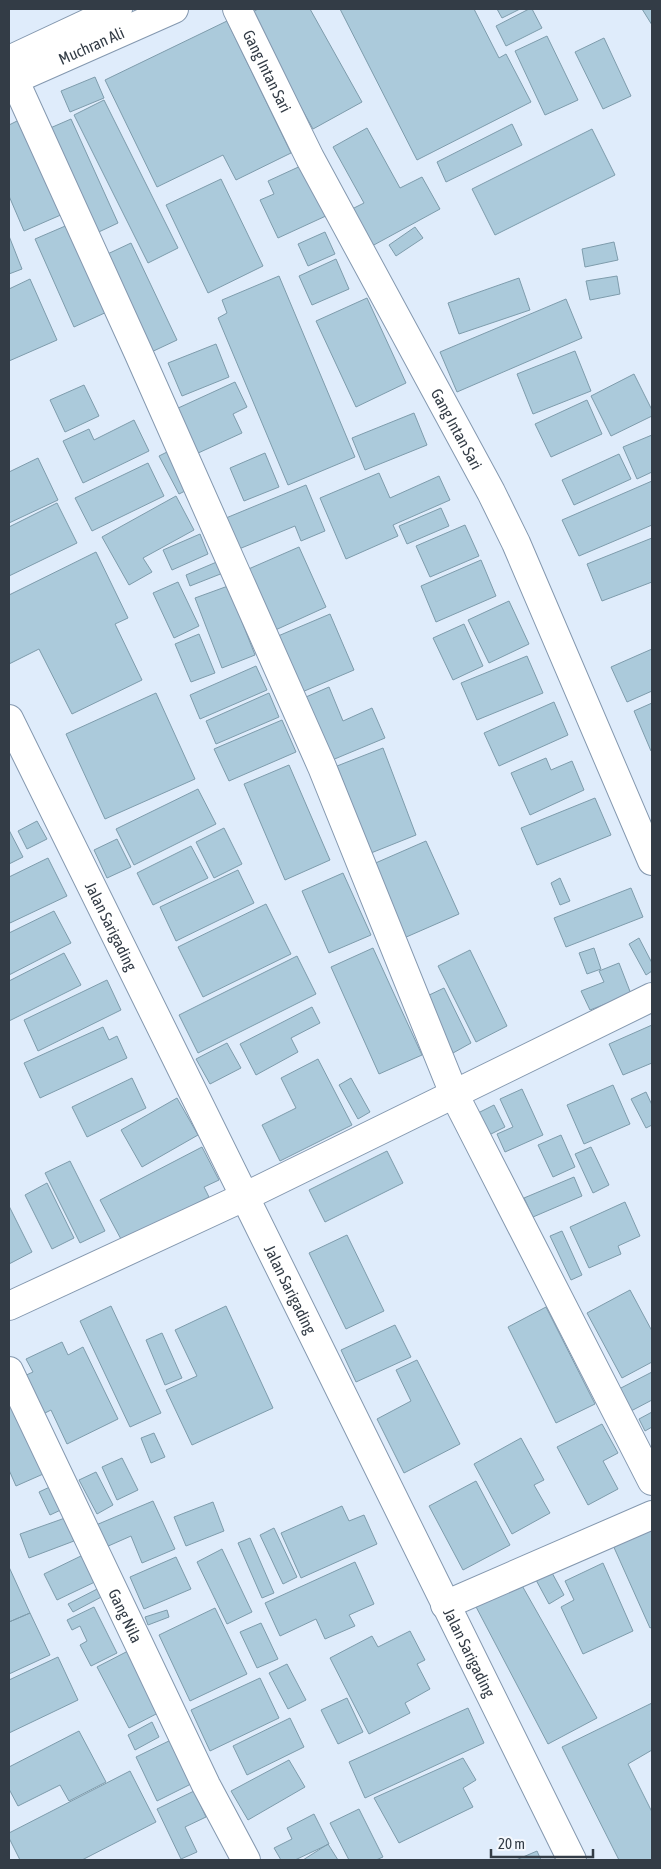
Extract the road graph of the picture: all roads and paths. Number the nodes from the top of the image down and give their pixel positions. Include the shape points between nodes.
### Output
1 (118, 9) edge
2 (174, 9) edge
3 (237, 9) edge
4 (10, 72) edge
5 (9, 719) edge
6 (652, 861) edge
7 (652, 997) edge
8 (454, 1094) junction
9 (244, 1197) junction
10 (9, 1306) edge
11 (9, 1371) edge
12 (652, 1482) edge
13 (652, 1515) edge
14 (445, 1605) junction
15 (246, 1860) edge
16 (572, 1860) edge

1 - 4 street, Muchran Ali
2 - 4 street, Muchran Ali
3 - 6 street, Gang Intan Sari via 310,158 516,543
4 - 8 street via 322,767
5 - 9 street, Jalan Sarigading
7 - 8 street
8 - 9 street
8 - 12 street
9 - 10 street
9 - 14 street, Jalan Sarigading
11 - 15 street, Gang Nila via 206,1786
13 - 14 street
14 - 16 street, Jalan Sarigading

